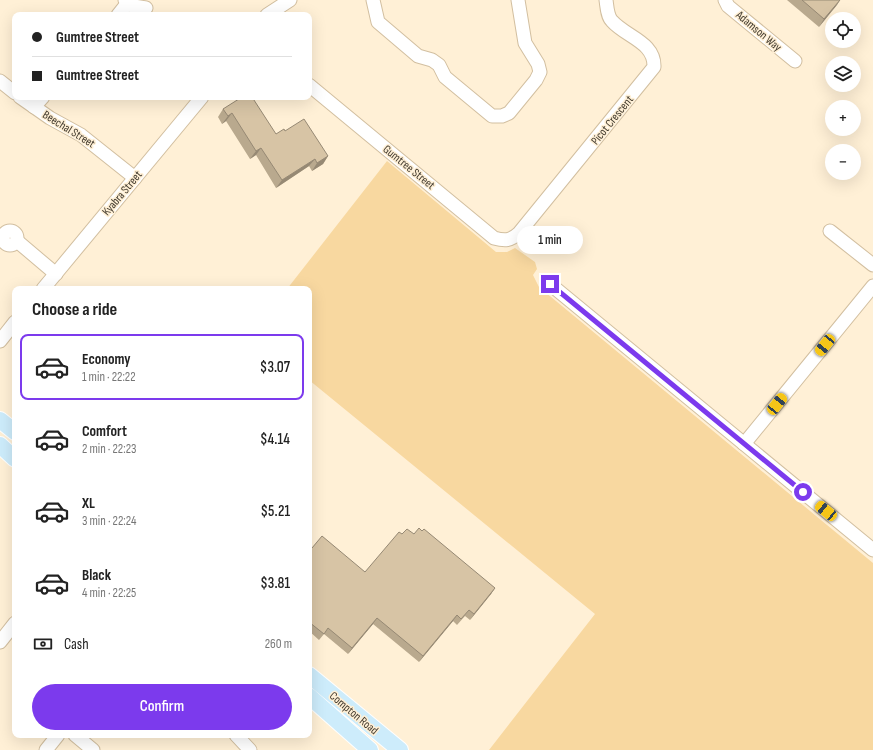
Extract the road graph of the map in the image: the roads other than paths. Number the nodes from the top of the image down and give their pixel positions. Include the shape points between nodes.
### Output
1 (290, 0) edge
2 (373, 0) edge
3 (518, 0) edge
4 (606, 0) edge
5 (725, 0) edge
6 (128, 2) edge
7 (146, 8) dead end
8 (120, 12) edge
9 (272, 12) edge
10 (795, 61) dead end
11 (0, 81) edge
12 (312, 88) edge
13 (12, 91) edge
14 (24, 100) edge
15 (40, 100) edge
16 (200, 100) edge
17 (34, 107) junction
18 (135, 178) junction
19 (830, 231) dead end
20 (5, 239) edge
21 (512, 240) joint
22 (873, 265) edge
23 (56, 274) junction
24 (550, 284) dead end
25 (46, 286) edge
26 (873, 286) edge
27 (12, 326) edge
28 (0, 341) edge
29 (0, 420) edge
30 (12, 430) edge
31 (744, 444) junction
32 (0, 445) edge
33 (12, 456) edge
34 (873, 550) edge
35 (12, 627) edge
36 (0, 642) edge
37 (312, 677) edge
38 (312, 699) edge
39 (56, 738) edge
40 (79, 738) edge
41 (239, 738) edge
42 (46, 750) edge
43 (93, 750) edge
44 (250, 750) edge
45 (370, 750) edge
46 (400, 750) edge

1 - 9 street
2 - 3 street via 378,22 418,56 440,65 445,77 492,116 502,116 509,112 540,72 525,42
4 - 21 street, Picot Crescent via 611,20 648,48 654,58 654,67
5 - 10 street, Adamson Way via 728,6
6 - 7 street
6 - 8 street
11 - 13 street
12 - 21 street, Gumtree Street via 494,238
14 - 17 street, Beechal Street
15 - 17 street
16 - 18 street, Kyabra Street
17 - 18 street, Beechal Street via 81,135
18 - 23 street, Kyabra Street
19 - 22 street
20 - 23 street
23 - 25 street, Kyabra Street
24 - 31 street
26 - 31 street
27 - 28 street
29 - 30 main road
31 - 34 street
32 - 33 main road
35 - 36 street
37 - 46 main road, Compton Road
38 - 45 main road, Compton Road
39 - 42 street
40 - 43 street
41 - 44 street

